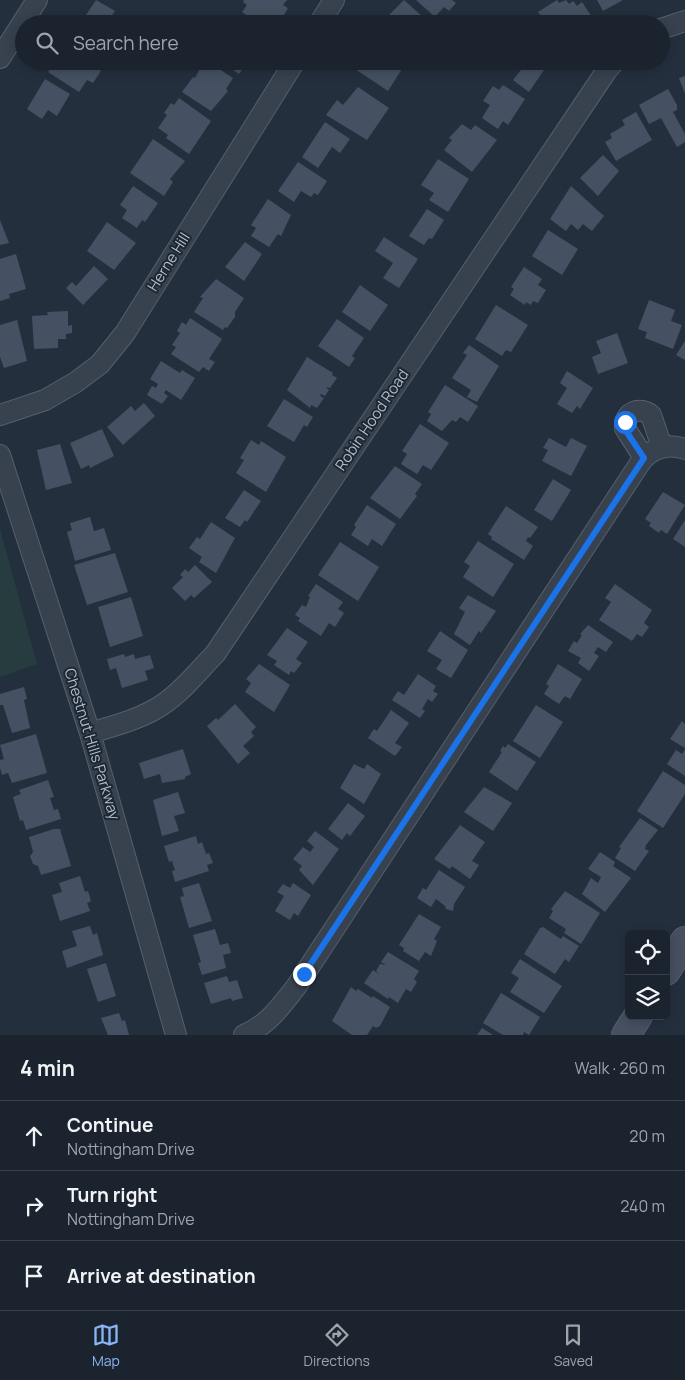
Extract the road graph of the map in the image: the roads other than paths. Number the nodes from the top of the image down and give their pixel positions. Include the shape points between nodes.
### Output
1 (37, 0) edge
2 (334, 0) edge
3 (27, 15) edge
4 (325, 15) edge
5 (685, 21) edge
6 (670, 26) edge
7 (15, 34) edge
8 (0, 58) edge
9 (289, 70) edge
10 (607, 70) edge
11 (0, 415) edge
12 (662, 447) junction
13 (685, 450) edge
14 (0, 455) edge
15 (644, 458) junction
16 (90, 733) junction
17 (685, 941) edge
18 (670, 965) edge
19 (635, 1020) edge
20 (176, 1035) edge
21 (244, 1035) edge
22 (626, 1035) edge

1 - 3 street
2 - 4 street
5 - 6 street
7 - 8 street
9 - 11 street, Herne Hill via 124,333 100,364 61,392
10 - 16 street, Robin Hood Road via 215,654 162,705 144,715
12 - 13 street
12 - 15 street
12 - 15 street via 651,415 642,410 633,412 626,418 625,428
14 - 16 street, Chestnut Hills Parkway
15 - 21 street via 296,987 270,1019
16 - 20 street, Chestnut Hills Parkway
17 - 18 main road
19 - 22 main road

